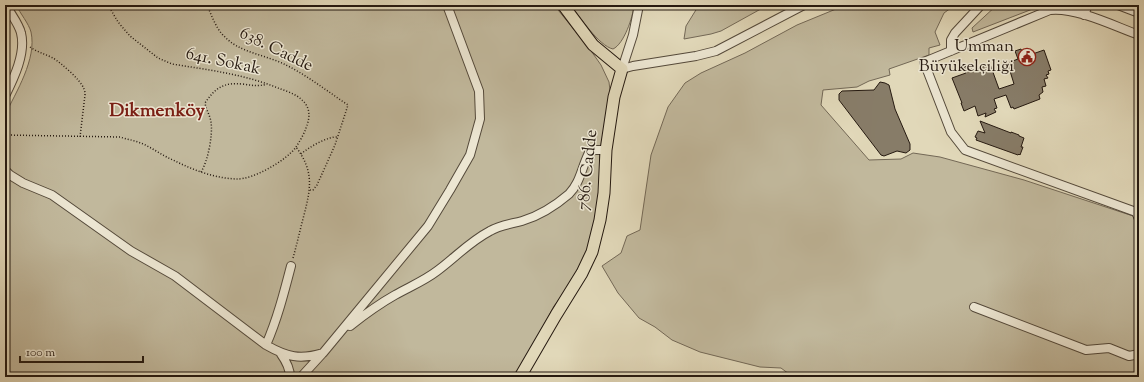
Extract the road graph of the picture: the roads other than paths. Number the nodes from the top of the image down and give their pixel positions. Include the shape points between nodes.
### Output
1 (6, 5) edge
2 (447, 5) edge
3 (563, 5) edge
4 (639, 5) edge
5 (804, 5) edge
6 (981, 5) edge
7 (1088, 5) edge
8 (1118, 5) edge
9 (1139, 13) edge
10 (1084, 14) junction
11 (1139, 35) edge
12 (951, 51) junction
13 (622, 69) junction
14 (7, 87) edge
15 (5, 96) edge
16 (606, 150) junction
17 (5, 170) edge
18 (1139, 219) edge
19 (291, 266) road end
20 (974, 307) dead end
21 (266, 346) junction
22 (323, 353) junction
23 (281, 354) junction
24 (1139, 354) edge
25 (290, 377) edge
26 (301, 377) edge
27 (520, 377) edge

1 - 14 street via 21,32 20,59
2 - 22 street via 479,91 480,119 470,154 428,226
3 - 13 main road via 593,45
4 - 13 street
5 - 13 street via 716,51
6 - 12 street via 955,33 951,40
7 - 10 street
8 - 9 street
10 - 11 street
10 - 12 street via 1068,10 1050,10
12 - 18 street via 924,62 951,132 965,150 1136,212
13 - 16 main road, 786. Cadde via 614,97
14 - 15 street
16 - 22 street via 590,151 576,186 548,210 491,230 475,239 438,271 382,303 350,326
16 - 27 main road, 786. Cadde via 604,193 592,252
17 - 21 street via 23,183 52,195 131,251 174,276
19 - 21 street
20 - 24 street via 1086,350 1109,348 1129,356
21 - 23 street
22 - 23 street via 301,357
22 - 26 street
23 - 25 street

